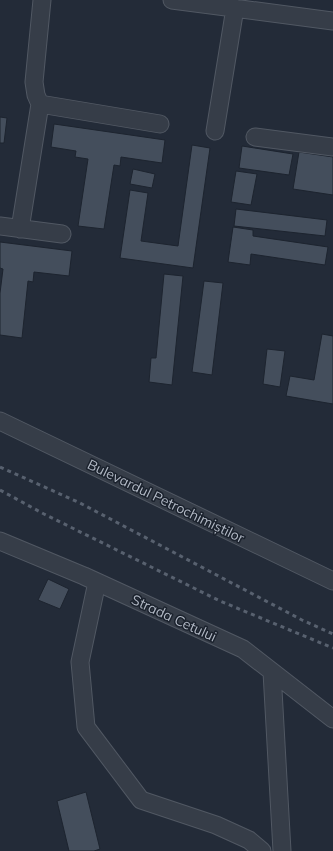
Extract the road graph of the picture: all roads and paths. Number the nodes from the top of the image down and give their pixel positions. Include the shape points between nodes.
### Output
1 (42, 0) edge
2 (172, 0) edge
3 (235, 8) junction
4 (333, 21) edge
5 (40, 104) junction
6 (160, 124) dead end
7 (215, 131) dead end
8 (256, 137) dead end
9 (333, 147) edge
10 (0, 226) edge
11 (20, 229) junction
12 (62, 234) dead end
13 (0, 421) edge
14 (0, 541) edge
15 (333, 581) edge
16 (97, 582) junction
17 (272, 672) junction
18 (333, 719) edge
19 (262, 851) edge
20 (282, 851) edge

1 - 5 street via 34,82
2 - 3 street
3 - 4 street
3 - 7 street
5 - 6 street
5 - 11 street
8 - 9 street
10 - 11 street
11 - 12 street
13 - 15 street, Bulevardul Petrochimiștilor
14 - 16 street, Strada Cetului
16 - 17 street, Strada Cetului via 243,649
16 - 19 street via 80,662 86,728 141,800 216,825 249,840
17 - 18 street, Strada Cetului
17 - 20 street

